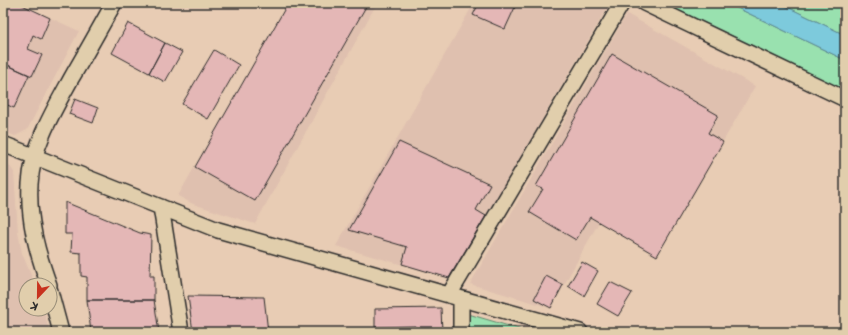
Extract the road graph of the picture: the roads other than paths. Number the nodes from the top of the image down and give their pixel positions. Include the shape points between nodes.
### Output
1 (114, 3) edge
2 (622, 3) edge
3 (644, 3) edge
4 (845, 99) edge
5 (3, 144) edge
6 (35, 156) junction
7 (161, 207) junction
8 (45, 277) edge
9 (455, 297) junction
10 (57, 317) edge
11 (61, 332) edge
12 (181, 332) edge
13 (461, 332) edge
14 (580, 332) edge

1 - 6 street via 58,104
2 - 9 street
3 - 4 street
5 - 6 street
6 - 7 street
6 - 8 street via 30,183 32,225 35,245
7 - 9 street via 218,230
7 - 12 street
9 - 13 street
9 - 14 street
10 - 11 street

